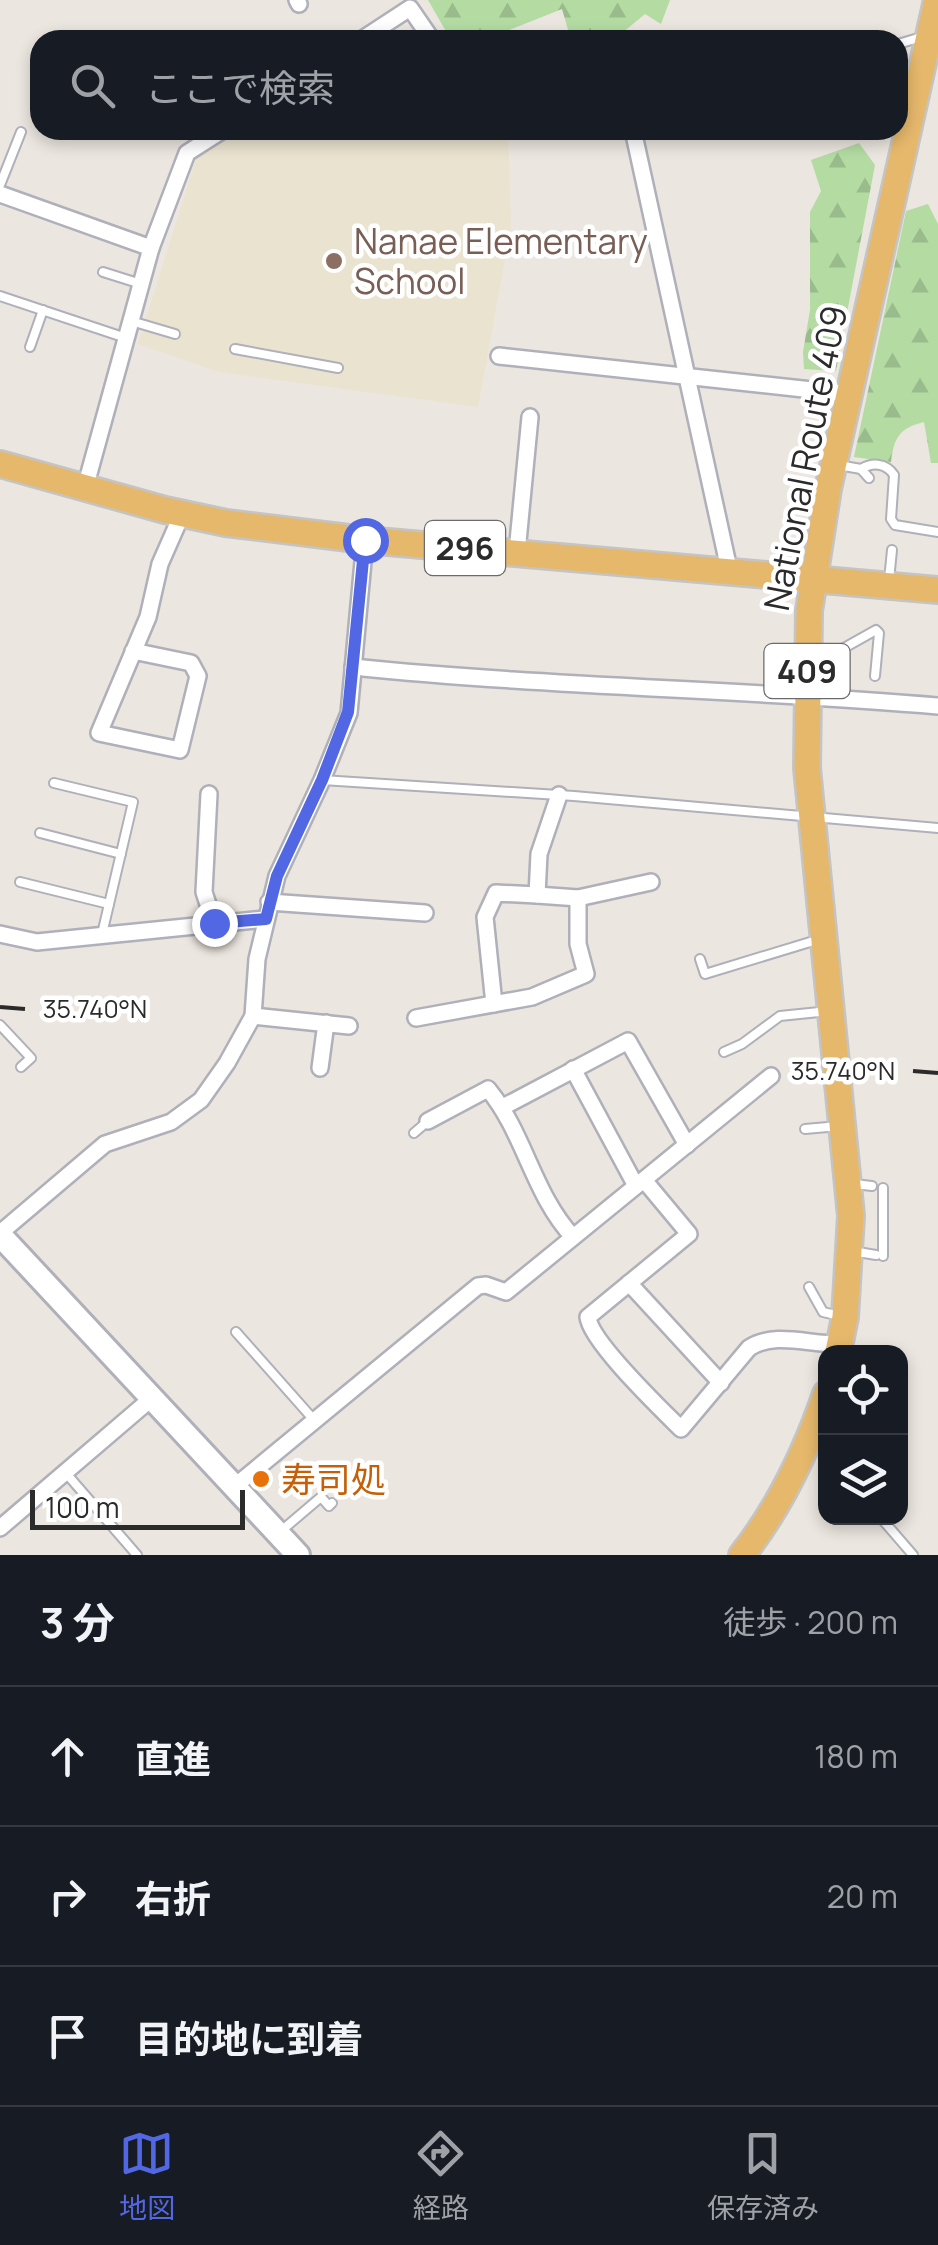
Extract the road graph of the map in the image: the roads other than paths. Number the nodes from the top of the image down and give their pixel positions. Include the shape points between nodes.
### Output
1 (937, 0) edge
2 (376, 30) edge
3 (425, 30) edge
4 (934, 34) edge
5 (908, 41) edge
6 (21, 132) dead end
7 (208, 140) edge
8 (635, 140) edge
9 (0, 186) edge
10 (0, 194) edge
11 (151, 248) junction
12 (103, 272) dead end
13 (141, 284) junction
14 (0, 296) edge
15 (43, 310) junction
16 (131, 321) junction
17 (175, 334) dead end
18 (126, 338) junction
19 (30, 347) dead end
20 (235, 350) dead end
21 (499, 356) dead end
22 (338, 368) dead end
23 (687, 377) junction
24 (850, 394) junction
25 (530, 417) dead end
26 (0, 464) edge
27 (834, 464) junction
28 (861, 469) junction
29 (870, 478) dead end
30 (85, 488) junction
31 (182, 514) junction
32 (938, 532) edge
33 (365, 540) junction
34 (892, 550) dead end
35 (518, 552) junction
36 (729, 569) junction
37 (813, 577) junction
38 (889, 585) junction
39 (938, 590) edge
40 (133, 651) junction
41 (808, 659) junction
42 (834, 662) junction
43 (353, 667) junction
44 (834, 673) dead end
45 (875, 676) dead end
46 (806, 696) junction
47 (938, 706) edge
48 (322, 780) junction
49 (54, 783) dead end
50 (209, 794) dead end
51 (559, 794) junction
52 (811, 816) junction
53 (938, 828) edge
54 (40, 833) dead end
55 (121, 854) junction
56 (20, 882) dead end
57 (652, 882) dead end
58 (536, 895) junction
59 (578, 898) junction
60 (269, 902) junction
61 (109, 904) junction
62 (425, 913) dead end
63 (266, 919) junction
64 (214, 923) junction
65 (0, 934) edge
66 (102, 934) junction
67 (824, 938) junction
68 (700, 959) dead end
69 (494, 1004) junction
70 (832, 1010) junction
71 (252, 1016) junction
72 (416, 1018) dead end
73 (0, 1024) edge
74 (326, 1024) junction
75 (349, 1026) dead end
76 (724, 1052) dead end
77 (22, 1067) dead end
78 (320, 1068) dead end
79 (572, 1069) junction
80 (772, 1076) dead end
81 (502, 1107) junction
82 (849, 1113) junction
83 (428, 1121) joint
84 (805, 1129) dead end
85 (414, 1133) dead end
86 (687, 1144) junction
87 (640, 1183) junction
88 (883, 1188) dead end
89 (0, 1234) edge
90 (573, 1238) junction
91 (870, 1254) junction
92 (629, 1283) junction
93 (809, 1287) dead end
94 (845, 1318) junction
95 (236, 1332) dead end
96 (818, 1345) edge
97 (840, 1345) edge
98 (721, 1383) junction
99 (152, 1398) junction
100 (314, 1420) junction
101 (818, 1429) edge
102 (65, 1472) junction
103 (234, 1486) junction
104 (332, 1503) dead end
105 (887, 1525) edge
106 (0, 1528) edge
107 (278, 1534) junction
108 (137, 1555) edge
109 (298, 1555) edge
110 (742, 1555) edge
111 (912, 1555) edge

1 - 4 highway, National Route 409 / 409
2 - 3 street via 410,8
4 - 5 lane
4 - 24 highway, National Route 409 / 409
6 - 9 lane
7 - 11 street via 187,154
8 - 23 street
10 - 11 street
11 - 13 street
12 - 13 lane
13 - 16 street
14 - 15 lane
15 - 18 lane
15 - 19 lane
16 - 17 lane
16 - 18 street
18 - 30 street
20 - 22 lane
21 - 23 street
23 - 24 street
23 - 36 street
24 - 27 highway, National Route 409 / 409
25 - 35 street
26 - 30 highway, 296
27 - 28 lane
27 - 37 highway, National Route 409 / 409
28 - 29 lane
28 - 32 lane via 885,466 894,474 895,526
30 - 31 highway, 296
31 - 33 highway, 296
31 - 40 street
33 - 35 highway, 296
33 - 43 street
34 - 38 lane
35 - 36 highway, 296
36 - 37 highway, 296
37 - 38 highway, 296
37 - 41 highway, National Route 409 / 409
38 - 39 highway, 296
40 - 40 street via 98,732 180,750 198,676 191,663
41 - 42 lane
41 - 46 highway, National Route 409 / 409
42 - 44 lane
42 - 45 lane via 835,653 876,630
43 - 46 street
43 - 48 street via 348,712
46 - 47 street
46 - 52 highway, National Route 409 / 409
48 - 51 lane
48 - 60 street
49 - 55 lane via 133,802
50 - 64 street via 204,892
51 - 52 lane
51 - 58 street via 540,854
52 - 53 lane
52 - 67 highway, National Route 409 / 409
54 - 55 lane
55 - 61 lane
56 - 61 lane
57 - 59 street
58 - 59 street
58 - 69 street via 496,893 485,917
59 - 69 street via 586,974
60 - 62 street
60 - 63 street
61 - 66 lane
63 - 64 street
63 - 71 street
64 - 66 street
65 - 66 street via 37,942
67 - 68 lane via 704,974
67 - 70 highway, National Route 409 / 409
69 - 72 street
70 - 76 lane via 780,1016
70 - 82 highway, National Route 409 / 409
71 - 74 street
71 - 89 street via 201,1100 171,1122 92,1148
73 - 77 lane via 31,1058
74 - 75 street
74 - 78 street
79 - 81 street
79 - 86 street via 628,1041
79 - 87 street
80 - 86 street
81 - 83 street via 488,1089
81 - 90 street via 548,1208
82 - 84 lane
82 - 91 highway, National Route 409 / 409
83 - 85 lane
86 - 87 street
87 - 90 street
87 - 92 street via 689,1234
88 - 91 lane
89 - 99 main road
90 - 100 street via 506,1292 478,1286
91 - 94 highway, National Route 409 / 409
92 - 98 street
92 - 98 street via 587,1323 681,1430
93 - 94 lane via 823,1312
94 - 97 highway, National Route 409 / 409
95 - 100 lane
96 - 98 street via 758,1342
99 - 102 street
99 - 103 main road
100 - 103 street
101 - 110 highway
102 - 106 street
102 - 108 lane
103 - 107 main road
104 - 107 lane via 321,1497
105 - 111 lane
107 - 109 main road

